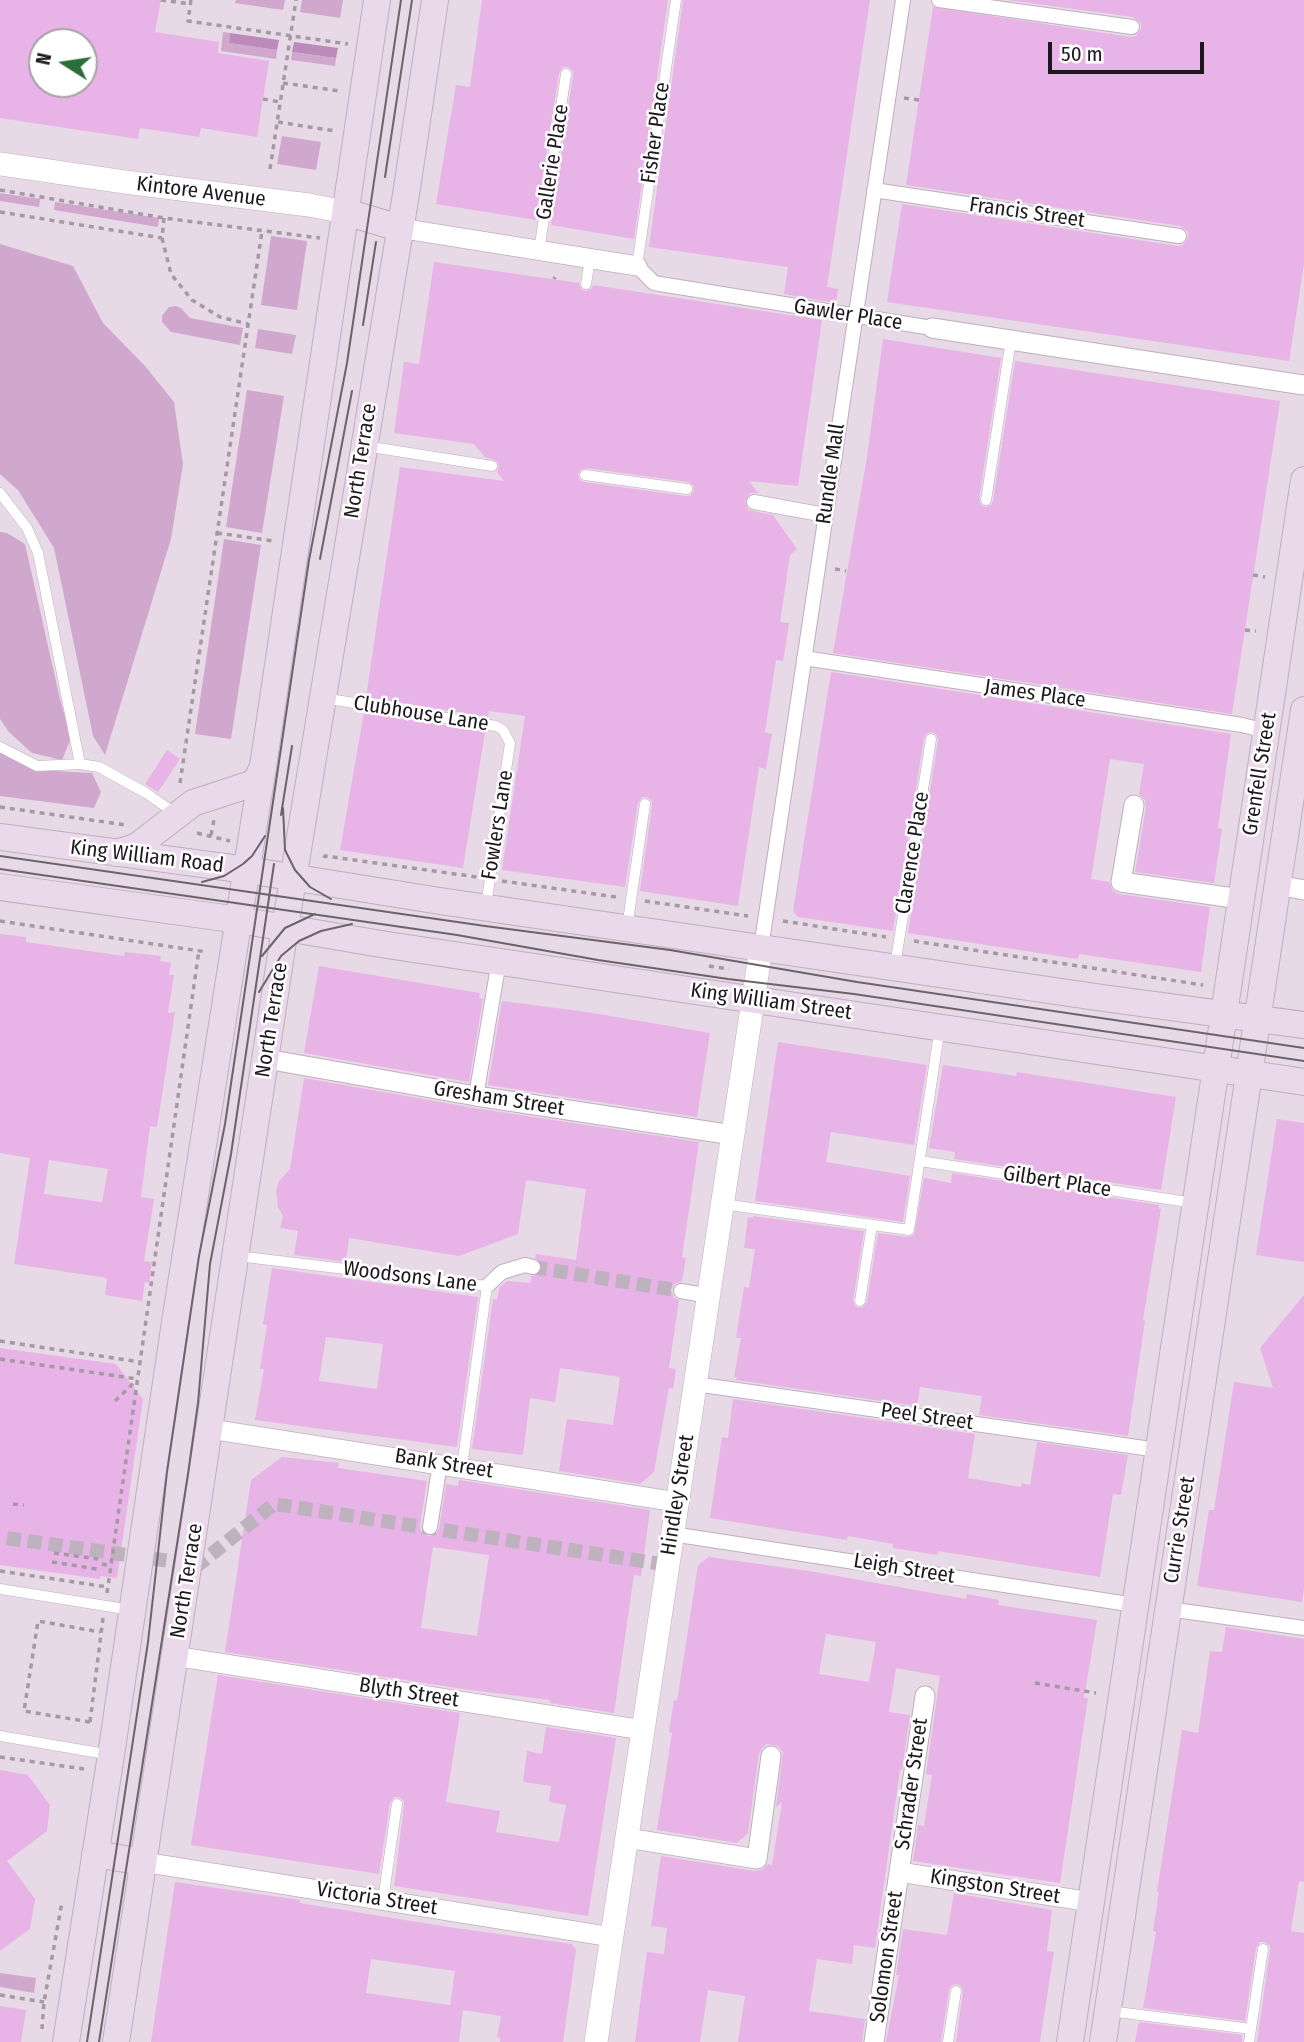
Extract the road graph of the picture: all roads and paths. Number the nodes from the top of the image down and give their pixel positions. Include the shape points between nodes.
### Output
1 (161, 0) edge
2 (296, 0) edge
3 (377, 0) edge
4 (435, 0) edge
5 (676, 0) edge
6 (902, 0) edge
7 (939, 0) edge
8 (191, 2) edge
9 (1132, 27) dead end
10 (290, 36) junction
11 (348, 44) dead end
12 (566, 74) dead end
13 (283, 83) junction
14 (341, 91) dead end
15 (263, 99) dead end
16 (281, 102) junction
17 (277, 122) junction
18 (335, 131) dead end
19 (0, 164) edge
20 (270, 169) dead end
21 (0, 190) edge
22 (874, 190) junction
23 (0, 212) edge
24 (346, 212) junction
25 (164, 218) junction
26 (399, 228) junction
27 (262, 231) junction
28 (1179, 236) dead end
29 (162, 238) junction
30 (322, 238) dead end
31 (539, 251) junction
32 (590, 259) junction
33 (636, 266) junction
34 (586, 284) dead end
35 (855, 316) junction
36 (248, 324) junction
37 (932, 328) joint
38 (1011, 340) junction
39 (1304, 384) edge
40 (364, 446) junction
41 (492, 466) dead end
42 (585, 475) dead end
43 (1304, 480) edge
44 (687, 489) dead end
45 (0, 493) edge
46 (986, 500) dead end
47 (754, 502) dead end
48 (825, 514) junction
49 (217, 533) junction
50 (274, 541) dead end
51 (1254, 575) dead end
52 (1265, 577) dead end
53 (1245, 630) dead end
54 (1256, 631) dead end
55 (804, 658) junction
56 (323, 698) junction
57 (1304, 710) edge
58 (1266, 731) junction
59 (931, 739) dead end
60 (510, 743) joint
61 (0, 747) edge
62 (80, 764) junction
63 (263, 766) junction
64 (179, 788) dead end
65 (645, 804) dead end
66 (1134, 805) dead end
67 (0, 807) edge
68 (176, 814) junction
69 (126, 825) dead end
70 (197, 833) dead end
71 (0, 836) edge
72 (232, 841) dead end
73 (112, 853) junction
74 (247, 870) junction
75 (293, 878) junction
76 (1278, 885) junction
77 (0, 887) edge
78 (1304, 890) edge
79 (1241, 899) junction
80 (486, 908) junction
81 (239, 920) junction
82 (0, 921) edge
83 (285, 928) junction
84 (627, 928) junction
85 (761, 948) junction
86 (199, 950) junction
87 (207, 951) dead end
88 (499, 961) junction
89 (709, 967) dead end
90 (894, 968) junction
91 (729, 969) dead end
92 (753, 999) junction
93 (1223, 1014) junction
94 (1258, 1019) junction
95 (1304, 1025) edge
96 (940, 1027) junction
97 (266, 1059) junction
98 (1215, 1068) junction
99 (1249, 1073) junction
100 (1304, 1082) edge
101 (476, 1096) junction
102 (733, 1135) junction
103 (920, 1161) junction
104 (1195, 1203) junction
105 (722, 1204) junction
106 (872, 1225) junction
107 (237, 1256) junction
108 (533, 1267) tunnel mouth
109 (487, 1286) junction
110 (681, 1291) tunnel mouth
111 (709, 1296) junction
112 (860, 1301) dead end
113 (0, 1341) edge
114 (0, 1359) edge
115 (141, 1362) junction
116 (138, 1379) junction
117 (695, 1384) junction
118 (115, 1401) dead end
119 (210, 1429) junction
120 (1158, 1450) junction
121 (440, 1463) junction
122 (462, 1466) junction
123 (677, 1502) junction
124 (13, 1504) dead end
125 (24, 1505) dead end
126 (430, 1527) dead end
127 (673, 1534) junction
128 (54, 1553) dead end
129 (98, 1559) dead end
130 (52, 1562) dead end
131 (102, 1564) dead end
132 (112, 1566) junction
133 (97, 1569) dead end
134 (0, 1571) edge
135 (108, 1587) junction
136 (0, 1589) edge
137 (1135, 1605) junction
138 (105, 1606) junction
139 (1168, 1609) junction
140 (133, 1610) junction
141 (1304, 1628) edge
142 (100, 1632) junction
143 (174, 1656) junction
144 (1035, 1683) dead end
145 (1096, 1693) dead end
146 (925, 1696) dead end
147 (90, 1721) junction
148 (643, 1730) junction
149 (0, 1736) edge
150 (99, 1753) junction
151 (771, 1756) dead end
152 (0, 1757) edge
153 (397, 1804) dead end
154 (627, 1838) junction
155 (94, 1854) junction
156 (143, 1862) junction
157 (899, 1872) junction
158 (64, 1895) dead end
159 (383, 1900) junction
160 (1091, 1902) junction
161 (612, 1937) junction
162 (1263, 1949) dead end
163 (956, 1991) dead end
164 (0, 1995) edge
165 (44, 2002) junction
166 (1107, 2011) junction
167 (43, 2029) dead end
168 (1251, 2029) junction
169 (66, 2042) edge
170 (116, 2042) edge
171 (596, 2042) edge
172 (874, 2042) edge
173 (948, 2042) edge
174 (1070, 2042) edge
175 (1103, 2042) edge
176 (1249, 2042) edge

1 - 8 path
2 - 10 path
3 - 24 main road
4 - 26 main road, North Terrace
5 - 33 lane, Fisher Place
6 - 22 street, Rundle Mall
7 - 9 street
8 - 10 path via 188,21
10 - 11 path
10 - 13 path
12 - 31 lane, Gallerie Place
13 - 14 path
13 - 16 path
15 - 16 path
16 - 17 path
17 - 18 path
17 - 20 path
19 - 24 street, Kintore Avenue
21 - 25 path
22 - 28 street, Francis Street
22 - 35 street, Rundle Mall
23 - 29 path
24 - 26 main road, Kintore Avenue
24 - 63 main road
25 - 27 path
25 - 29 path
26 - 31 street, Gawler Place
26 - 40 main road, North Terrace
27 - 30 path
27 - 36 path
29 - 36 path via 171,274 191,300 219,317
31 - 32 street, Gawler Place
32 - 33 street, Gawler Place
32 - 34 lane
33 - 35 street, Gawler Place via 654,283
35 - 37 street, Gawler Place
35 - 48 street, Rundle Mall
36 - 49 path
37 - 38 street, Gawler Place
38 - 39 street, Gawler Place
38 - 46 lane
40 - 41 lane
40 - 56 main road, North Terrace
42 - 44 lane
43 - 58 main road, Grenfell Street
45 - 62 lane via 27,528 38,553
47 - 48 street
48 - 55 street, Rundle Mall
49 - 50 path
49 - 64 path
51 - 52 path
53 - 54 path
55 - 58 street, James Place
55 - 85 street, Rundle Mall
56 - 60 lane, Clubhouse Lane via 496,726
56 - 75 main road, North Terrace
57 - 76 main road, Grenfell Street
58 - 79 main road, Grenfell Street
59 - 90 lane, Clarence Place
60 - 80 lane, Fowlers Lane
61 - 62 lane via 37,766
62 - 68 lane via 99,767
63 - 68 main road via 251,784 199,800
63 - 74 main road
65 - 84 lane
66 - 79 street via 1121,882
67 - 69 path
68 - 73 main road via 136,847
70 - 72 path
71 - 73 main road, King William Road
73 - 74 main road, King William Road
74 - 75 main road, King William Road
74 - 81 main road
75 - 80 main road
75 - 83 main road, North Terrace
76 - 78 street
76 - 94 main road, Grenfell Street
77 - 81 main road
79 - 93 main road, Grenfell Street
80 - 84 main road
81 - 83 main road, King William Street
81 - 140 main road
82 - 86 path
83 - 88 main road, King William Street
83 - 97 main road, North Terrace
84 - 85 main road
85 - 90 main road
85 - 92 street, Hindley Street
86 - 87 path
86 - 115 path
88 - 92 main road, King William Street
88 - 101 street
89 - 91 path
90 - 93 main road
92 - 96 main road, King William Street
92 - 102 street, Hindley Street
93 - 94 main road
93 - 98 main road, Grenfell Street
94 - 95 main road
94 - 99 main road, Currie Street
96 - 98 main road, King William Street
96 - 103 lane
97 - 101 street, Gresham Street
97 - 107 main road, North Terrace
98 - 99 main road, King William Street
98 - 104 main road, Currie Street
99 - 100 main road, King William Street
99 - 139 main road, Currie Street
101 - 102 street, Gresham Street
102 - 105 street, Hindley Street
103 - 104 lane, Gilbert Place
103 - 106 lane via 909,1230
104 - 120 main road, Currie Street
105 - 106 lane
105 - 111 street, Hindley Street
106 - 112 lane
107 - 109 lane, Woodsons Lane
107 - 119 main road, North Terrace
108 - 109 street via 502,1272
109 - 122 lane, Woodsons Lane
110 - 111 street
111 - 117 street, Hindley Street
113 - 115 path
114 - 116 path
115 - 116 path
116 - 118 path
116 - 132 path
117 - 120 street, Peel Street
117 - 123 street, Hindley Street
119 - 121 street, Bank Street
119 - 143 main road, North Terrace
120 - 137 main road, Currie Street
121 - 122 street, Bank Street
121 - 126 street
122 - 123 street, Bank Street
123 - 127 street, Hindley Street
124 - 125 path
127 - 137 street, Leigh Street
127 - 148 street, Hindley Street
128 - 129 path
130 - 133 path
131 - 132 path
132 - 135 path
134 - 135 path
135 - 138 path
136 - 138 lane
137 - 160 main road, Currie Street
138 - 140 lane
138 - 142 path
139 - 141 street
139 - 166 main road, Currie Street
140 - 150 main road
142 - 147 path
142 - 147 path via 38,1621 24,1711
143 - 148 street, Blyth Street
143 - 156 main road, North Terrace
144 - 145 path
146 - 157 street, Schrader Street
147 - 150 path
148 - 154 street, Hindley Street
149 - 150 lane
150 - 152 path via 84,1769
150 - 155 main road
151 - 154 street via 757,1858
153 - 159 lane
154 - 161 street, Hindley Street
155 - 156 main road
155 - 169 main road
156 - 159 street, Victoria Street
156 - 170 main road, North Terrace
157 - 160 street, Kingston Street
157 - 172 street, Solomon Street
158 - 165 path
159 - 161 street, Victoria Street
160 - 174 main road, Currie Street
161 - 171 street, Hindley Street
162 - 168 lane
163 - 173 lane
164 - 165 path
165 - 167 path
166 - 168 lane
166 - 175 main road, Currie Street
168 - 176 lane

